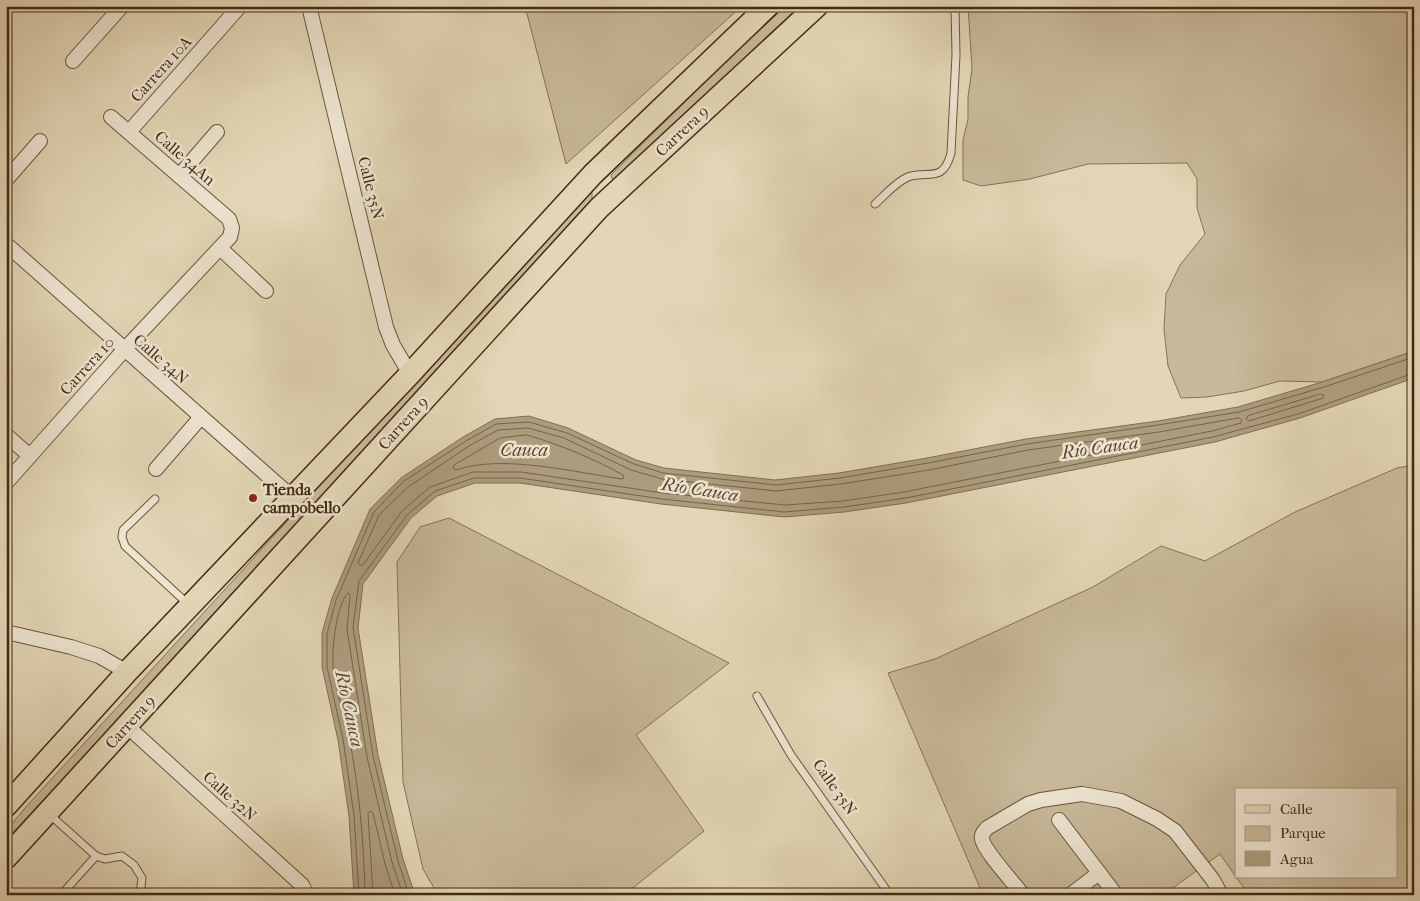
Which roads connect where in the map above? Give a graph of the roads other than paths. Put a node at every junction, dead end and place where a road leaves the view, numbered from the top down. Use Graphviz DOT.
graph roads {
  1 [pos="122,6"];
  2 [pos="240,6"];
  3 [pos="309,6"];
  4 [pos="768,6"];
  5 [pos="817,6"];
  6 [pos="955,6"];
  7 [pos="72,61"];
  8 [pos="111,117"];
  9 [pos="129,132"];
  10 [pos="216,132"];
  11 [pos="40,141"];
  12 [pos="593,174"];
  13 [pos="179,176"];
  14 [pos="6,180"];
  15 [pos="875,204"];
  16 [pos="599,208"];
  17 [pos="232,228"];
  18 [pos="6,244"];
  19 [pos="220,248"];
  20 [pos="266,291"];
  21 [pos="124,350"];
  22 [pos="410,374"];
  23 [pos="201,417"];
  24 [pos="6,435"];
  25 [pos="30,456"];
  26 [pos="156,469"];
  27 [pos="6,483"];
  28 [pos="293,498"];
  29 [pos="155,499"];
  30 [pos="190,606"];
  31 [pos="6,632"];
  32 [pos="127,672"];
  33 [pos="757,696"];
  34 [pos="127,726"];
  35 [pos="6,806"];
  36 [pos="47,813"];
  37 [pos="1059,820"];
  38 [pos="96,856"];
  39 [pos="6,858"];
  40 [pos="1099,874"];
  41 [pos="61,895"];
  42 [pos="140,895"];
  43 [pos="307,895"];
  44 [pos="890,895"];
  45 [pos="1023,895"];
  46 [pos="1070,895"];
  47 [pos="1116,895"];
  48 [pos="1221,895"];
  1 -- 7 [label="street"];
  2 -- 9 [label="street, Carrera 10A"];
  3 -- 22 [label="street, Calle 35N"];
  4 -- 12 [label="main road, Carrera 9"];
  5 -- 16 [label="main road, Carrera 9"];
  6 -- 15 [label="lane"];
  8 -- 9 [label="street, Calle 34An"];
  9 -- 13 [label="street, Calle 34An"];
  10 -- 13 [label="street"];
  11 -- 14 [label="street"];
  12 -- 16 [label="main road"];
  12 -- 22 [label="main road, Carrera 9"];
  13 -- 17 [label="street, Calle 34An"];
  16 -- 34 [label="main road, Carrera 9"];
  17 -- 19 [label="street, Carrera 10"];
  18 -- 21 [label="street, Calle 34N"];
  19 -- 20 [label="street"];
  19 -- 21 [label="street, Carrera 10"];
  21 -- 23 [label="street, Calle 34N"];
  21 -- 25 [label="street, Carrera 10"];
  22 -- 28 [label="main road, Carrera 9"];
  23 -- 26 [label="street"];
  23 -- 28 [label="street, Calle 34N"];
  24 -- 25 [label="street"];
  25 -- 27 [label="street, Carrera 10"];
  28 -- 30 [label="main road, Carrera 9"];
  29 -- 30 [label="lane"];
  30 -- 32 [label="main road, Carrera 9"];
  31 -- 32 [label="street"];
  32 -- 35 [label="main road, Carrera 9"];
  33 -- 44 [label="lane, Calle 35N"];
  34 -- 36 [label="main road, Carrera 9"];
  34 -- 43 [label="street, Calle 32N"];
  36 -- 38 [label="lane"];
  36 -- 39 [label="main road, Carrera 9"];
  37 -- 40 [label="street"];
  38 -- 41 [label="lane"];
  38 -- 42 [label="lane"];
  40 -- 46 [label="street"];
  40 -- 47 [label="street"];
  45 -- 48 [label="street"];
}
